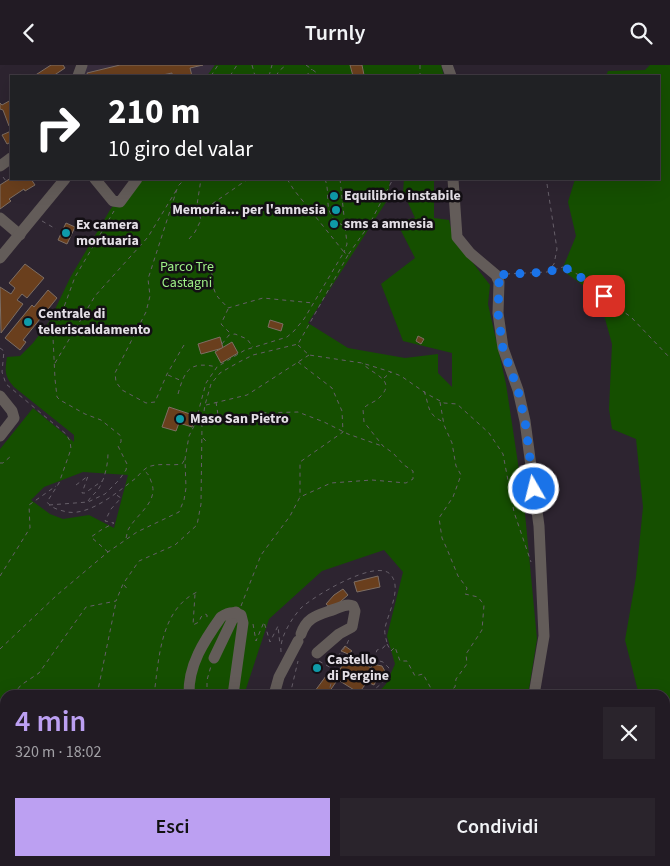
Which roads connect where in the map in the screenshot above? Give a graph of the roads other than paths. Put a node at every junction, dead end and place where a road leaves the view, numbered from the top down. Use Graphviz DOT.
graph roads {
  1 [pos="10,160"];
  2 [pos="2,172"];
  3 [pos="64,180"];
  4 [pos="96,180"];
  5 [pos="136,180"];
  6 [pos="453,180"];
  7 [pos="0,218"];
  8 [pos="20,235"];
  9 [pos="0,259"];
  10 [pos="0,396"];
  11 [pos="0,436"];
  12 [pos="239,614"];
  13 [pos="317,653"];
  14 [pos="214,658"];
  15 [pos="189,690"];
  16 [pos="234,690"];
  17 [pos="275,690"];
  18 [pos="535,690"];
  1 -- 2 [label="street"];
  3 -- 8 [label="street"];
  4 -- 5 [label="street"];
  6 -- 18 [label="street"];
  7 -- 8 [label="street"];
  8 -- 9 [label="street"];
  10 -- 11 [label="street"];
  12 -- 14 [label="street"];
  12 -- 15 [label="street"];
  12 -- 16 [label="street"];
  13 -- 17 [label="street"];
}
